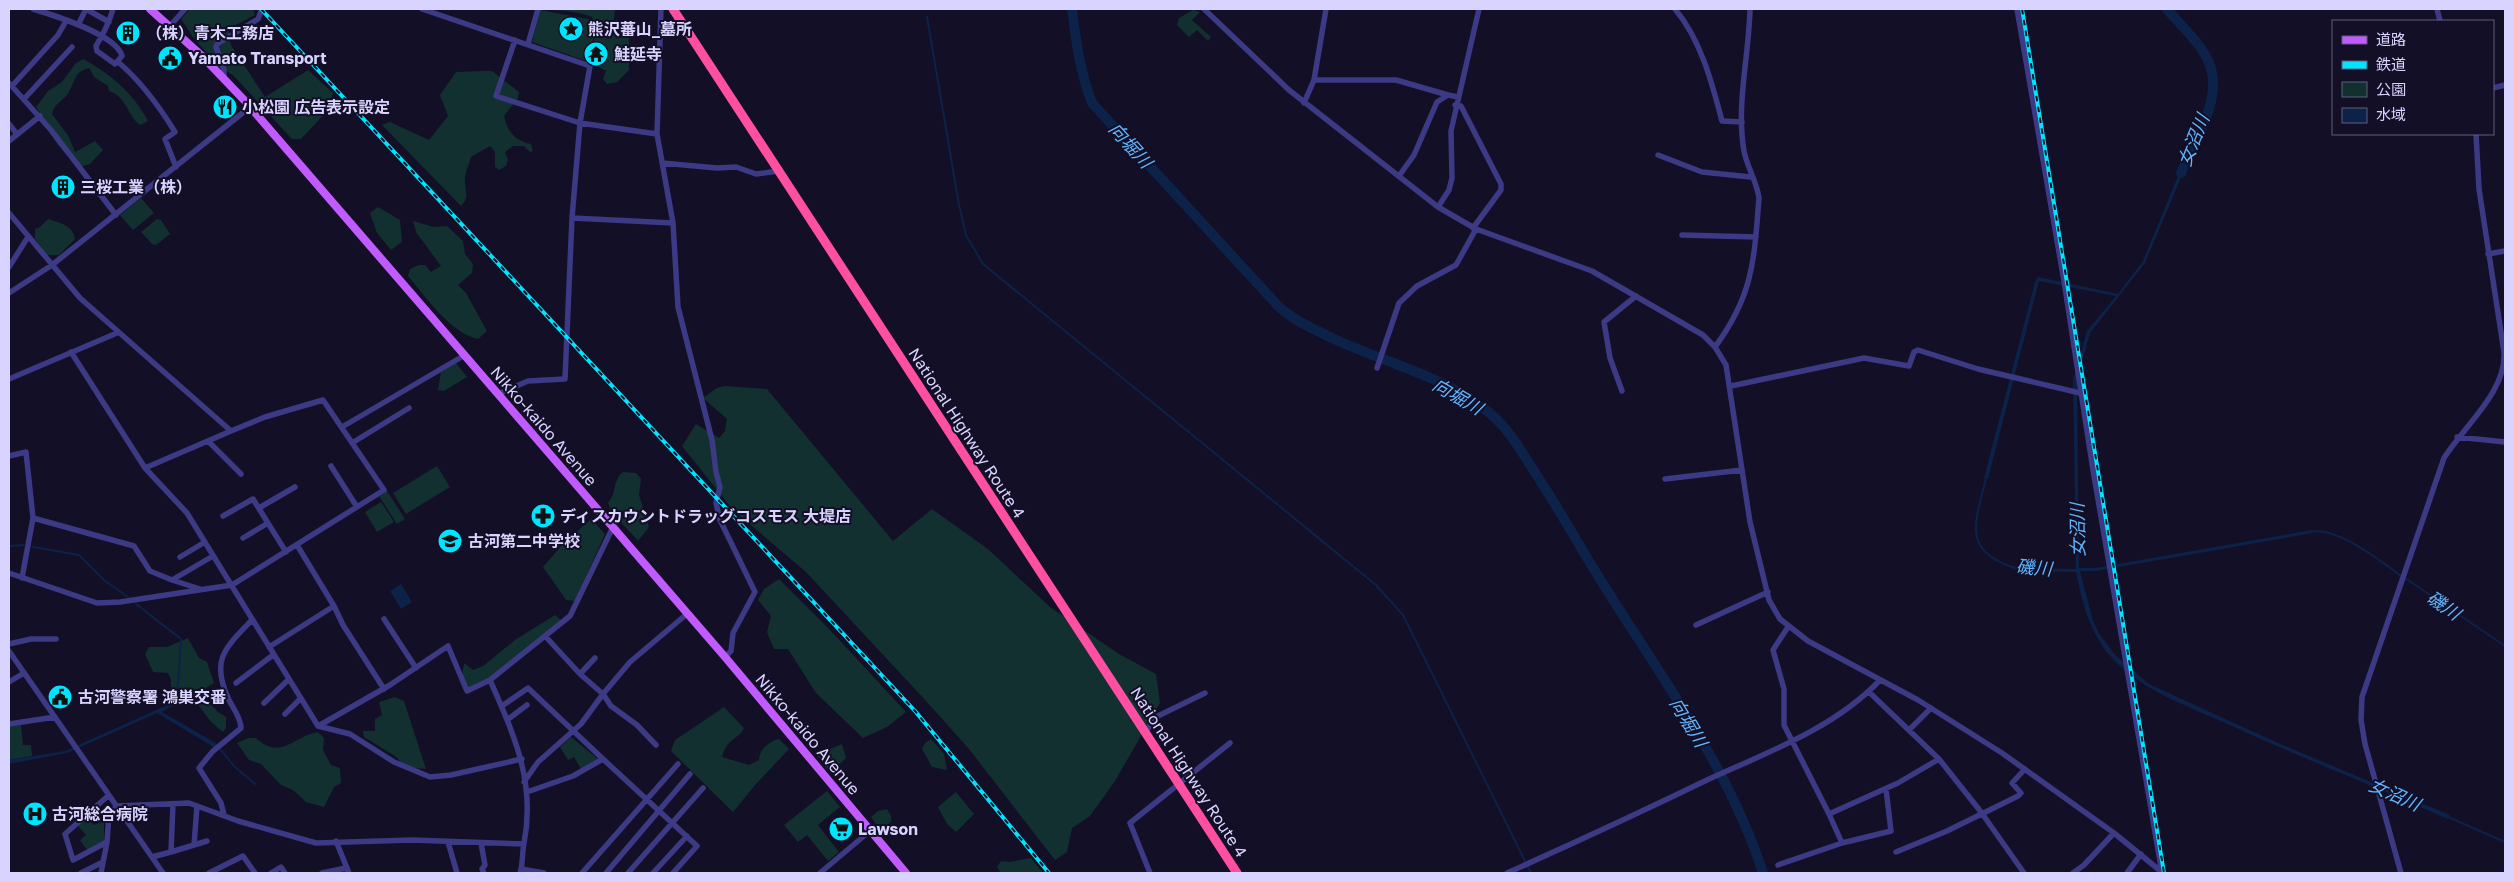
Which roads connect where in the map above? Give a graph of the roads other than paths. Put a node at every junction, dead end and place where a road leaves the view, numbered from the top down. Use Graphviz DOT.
graph roads {
  1 [pos="33,9"];
  2 [pos="86,9"];
  3 [pos="113,9"];
  4 [pos="150,9"];
  5 [pos="184,9"];
  6 [pos="262,9"];
  7 [pos="422,9"];
  8 [pos="538,9"];
  9 [pos="660,9"];
  10 [pos="673,9"];
  11 [pos="1204,9"];
  12 [pos="1326,9"];
  13 [pos="1479,9"];
  14 [pos="1675,9"];
  15 [pos="1750,9"];
  16 [pos="2017,9"];
  17 [pos="440,12"];
  18 [pos="66,21"];
  19 [pos="109,22"];
  20 [pos="78,25"];
  21 [pos="170,26"];
  22 [pos="102,37"];
  23 [pos="515,40"];
  24 [pos="528,44"];
  25 [pos="72,47"];
  26 [pos="118,62"];
  27 [pos="224,79"];
  28 [pos="1314,80"];
  29 [pos="10,85"];
  30 [pos="1448,95"];
  31 [pos="1458,97"];
  32 [pos="24,99"];
  33 [pos="1304,103"];
  34 [pos="1455,105"];
  35 [pos="250,107"];
  36 [pos="40,116"];
  37 [pos="1742,122"];
  38 [pos="580,123"];
  39 [pos="9,124"];
  40 [pos="17,134"];
  41 [pos="657,134"];
  42 [pos="2476,135"];
  43 [pos="9,141"];
  44 [pos="1658,155"];
  45 [pos="662,163"];
  46 [pos="176,167"];
  47 [pos="779,171"];
  48 [pos="1399,176"];
  49 [pos="1751,177"];
  50 [pos="1438,207"];
  51 [pos="9,213"];
  52 [pos="116,214"];
  53 [pos="572,218"];
  54 [pos="674,223"];
  55 [pos="1474,229"];
  56 [pos="1682,235"];
  57 [pos="28,237"];
  58 [pos="1756,237"];
  59 [pos="2505,251"];
  60 [pos="2488,256"];
  61 [pos="52,265"];
  62 [pos="9,267"];
  63 [pos="9,293"];
  64 [pos="1636,296"];
  65 [pos="117,333"];
  66 [pos="1716,347"];
  67 [pos="71,352"];
  68 [pos="465,355"];
  69 [pos="1378,366"];
  70 [pos="9,379"];
  71 [pos="1731,386"];
  72 [pos="1622,391"];
  73 [pos="2080,393"];
  74 [pos="498,394"];
  75 [pos="409,408"];
  76 [pos="342,428"];
  77 [pos="231,431"];
  78 [pos="2457,438"];
  79 [pos="208,441"];
  80 [pos="2505,442"];
  81 [pos="352,443"];
  82 [pos="9,455"];
  83 [pos="331,466"];
  84 [pos="145,468"];
  85 [pos="1742,470"];
  86 [pos="241,474"];
  87 [pos="1665,479"];
  88 [pos="295,487"];
  89 [pos="357,507"];
  90 [pos="259,508"];
  91 [pos="223,516"];
  92 [pos="33,518"];
  93 [pos="268,524"];
  94 [pos="613,527"];
  95 [pos="243,538"];
  96 [pos="205,542"];
  97 [pos="297,545"];
  98 [pos="286,552"];
  99 [pos="214,556"];
  100 [pos="180,557"];
  101 [pos="9,573"];
  102 [pos="22,578"];
  103 [pos="172,580"];
  104 [pos="232,585"];
  105 [pos="202,590"];
  106 [pos="1768,592"];
  107 [pos="334,606"];
  108 [pos="688,613"];
  109 [pos="384,619"];
  110 [pos="252,620"];
  111 [pos="1696,625"];
  112 [pos="1788,627"];
  113 [pos="546,637"];
  114 [pos="56,639"];
  115 [pos="9,644"];
  116 [pos="269,648"];
  117 [pos="9,651"];
  118 [pos="273,655"];
  119 [pos="725,657"];
  120 [pos="595,658"];
  121 [pos="416,668"];
  122 [pos="24,673"];
  123 [pos="580,674"];
  124 [pos="288,680"];
  125 [pos="490,680"];
  126 [pos="1880,680"];
  127 [pos="9,682"];
  128 [pos="236,684"];
  129 [pos="384,689"];
  130 [pos="1869,692"];
  131 [pos="1206,693"];
  132 [pos="604,694"];
  133 [pos="300,699"];
  134 [pos="264,703"];
  135 [pos="527,705"];
  136 [pos="502,706"];
  137 [pos="1931,708"];
  138 [pos="285,714"];
  139 [pos="55,717"];
  140 [pos="508,720"];
  141 [pos="9,724"];
  142 [pos="318,726"];
  143 [pos="1910,730"];
  144 [pos="573,731"];
  145 [pos="1145,732"];
  146 [pos="1791,740"];
  147 [pos="1230,743"];
  148 [pos="656,745"];
  149 [pos="522,759"];
  150 [pos="603,759"];
  151 [pos="1939,759"];
  152 [pos="678,764"];
  153 [pos="2026,769"];
  154 [pos="690,774"];
  155 [pos="524,782"];
  156 [pos="1179,784"];
  157 [pos="704,788"];
  158 [pos="1886,789"];
  159 [pos="527,792"];
  160 [pos="109,795"];
  161 [pos="647,799"];
  162 [pos="173,804"];
  163 [pos="117,806"];
  164 [pos="196,806"];
  165 [pos="659,811"];
  166 [pos="1829,814"];
  167 [pos="1983,814"];
  168 [pos="224,815"];
  169 [pos="673,823"];
  170 [pos="871,830"];
  171 [pos="2114,833"];
  172 [pos="686,836"];
  173 [pos="336,841"];
  174 [pos="107,842"];
  175 [pos="207,842"];
  176 [pos="448,842"];
  177 [pos="1842,842"];
  178 [pos="481,843"];
  179 [pos="524,844"];
  180 [pos="194,845"];
  181 [pos="171,852"];
  182 [pos="1896,852"];
  183 [pos="2142,854"];
  184 [pos="152,857"];
  185 [pos="103,862"];
  186 [pos="1778,865"];
  187 [pos="347,871"];
  188 [pos="520,871"];
  189 [pos="81,873"];
  190 [pos="101,873"];
  191 [pos="163,873"];
  192 [pos="209,873"];
  193 [pos="255,873"];
  194 [pos="271,873"];
  195 [pos="285,873"];
  196 [pos="322,873"];
  197 [pos="457,873"];
  198 [pos="484,873"];
  199 [pos="544,873"];
  200 [pos="582,873"];
  201 [pos="606,873"];
  202 [pos="628,873"];
  203 [pos="654,873"];
  204 [pos="673,873"];
  205 [pos="820,873"];
  206 [pos="906,873"];
  207 [pos="1150,873"];
  208 [pos="1237,873"];
  209 [pos="1507,873"];
  210 [pos="2024,873"];
  211 [pos="2073,873"];
  212 [pos="2127,873"];
  213 [pos="2162,873"];
  214 [pos="2401,873"];
  1 -- 18 [label="street"];
  2 -- 19 [label="street"];
  2 -- 20 [label="street"];
  3 -- 19 [label="street"];
  4 -- 21 [label="main road, Nikko-kaido Avenue"];
  5 -- 21 [label="street"];
  6 -- 27 [label="street"];
  7 -- 17 [label="street"];
  8 -- 24 [label="street"];
  9 -- 41 [label="street"];
  10 -- 47 [label="highway, National Highway Route 4"];
  11 -- 33 [label="street"];
  12 -- 28 [label="street"];
  13 -- 31 [label="street"];
  14 -- 37 [label="street"];
  15 -- 37 [label="street"];
  16 -- 213 [label="street"];
  17 -- 23 [label="street"];
  18 -- 20 [label="street"];
  18 -- 29 [label="street"];
  19 -- 22 [label="street"];
  20 -- 22 [label="street"];
  21 -- 27 [label="main road, Nikko-kaido Avenue"];
  22 -- 26 [label="street"];
  22 -- 26 [label="street"];
  23 -- 24 [label="street"];
  23 -- 38 [label="street"];
  24 -- 38 [label="street"];
  25 -- 32 [label="street"];
  26 -- 46 [label="street"];
  27 -- 35 [label="main road, Nikko-kaido Avenue"];
  28 -- 30 [label="street"];
  28 -- 33 [label="street"];
  29 -- 32 [label="street"];
  30 -- 31 [label="street"];
  30 -- 48 [label="street"];
  31 -- 34 [label="street"];
  32 -- 36 [label="street"];
  33 -- 48 [label="street"];
  34 -- 50 [label="street"];
  34 -- 55 [label="street"];
  35 -- 46 [label="street"];
  35 -- 68 [label="main road, Nikko-kaido Avenue"];
  36 -- 40 [label="street"];
  36 -- 52 [label="street"];
  37 -- 49 [label="street"];
  38 -- 41 [label="street"];
  38 -- 53 [label="street"];
  39 -- 40 [label="street"];
  40 -- 43 [label="street"];
  41 -- 45 [label="street"];
  42 -- 60 [label="street"];
  44 -- 49 [label="street"];
  45 -- 47 [label="street"];
  45 -- 54 [label="street"];
  46 -- 52 [label="street"];
  47 -- 145 [label="highway, National Highway Route 4"];
  48 -- 50 [label="street"];
  49 -- 58 [label="street"];
  50 -- 55 [label="street"];
  51 -- 57 [label="street"];
  52 -- 61 [label="street"];
  53 -- 54 [label="street"];
  53 -- 74 [label="street"];
  54 -- 119 [label="street"];
  55 -- 64 [label="street"];
  55 -- 69 [label="street"];
  56 -- 58 [label="street"];
  57 -- 61 [label="street"];
  57 -- 62 [label="street"];
  58 -- 66 [label="street"];
  59 -- 60 [label="street"];
  60 -- 78 [label="street"];
  61 -- 63 [label="street"];
  61 -- 65 [label="street"];
  64 -- 66 [label="street"];
  64 -- 72 [label="street"];
  65 -- 67 [label="street"];
  65 -- 77 [label="street"];
  66 -- 71 [label="street"];
  67 -- 70 [label="street"];
  67 -- 84 [label="street"];
  68 -- 74 [label="main road, Nikko-kaido Avenue"];
  68 -- 76 [label="street"];
  71 -- 73 [label="street"];
  71 -- 85 [label="street"];
  74 -- 94 [label="main road, Nikko-kaido Avenue"];
  75 -- 81 [label="street"];
  76 -- 77 [label="street"];
  76 -- 81 [label="street"];
  77 -- 79 [label="street"];
  78 -- 80 [label="street"];
  78 -- 214 [label="street"];
  79 -- 84 [label="street"];
  79 -- 86 [label="street"];
  81 -- 89 [label="street"];
  82 -- 92 [label="street"];
  83 -- 89 [label="street"];
  84 -- 96 [label="street"];
  85 -- 87 [label="street"];
  85 -- 106 [label="street"];
  88 -- 90 [label="street"];
  89 -- 97 [label="street"];
  90 -- 91 [label="street"];
  90 -- 93 [label="street"];
  92 -- 102 [label="street"];
  92 -- 103 [label="street"];
  93 -- 95 [label="street"];
  93 -- 98 [label="street"];
  94 -- 108 [label="main road, Nikko-kaido Avenue"];
  94 -- 113 [label="street"];
  96 -- 99 [label="street"];
  96 -- 100 [label="street"];
  97 -- 98 [label="street"];
  97 -- 107 [label="street"];
  98 -- 104 [label="street"];
  99 -- 103 [label="street"];
  99 -- 104 [label="street"];
  101 -- 102 [label="street"];
  102 -- 105 [label="street"];
  103 -- 105 [label="street"];
  104 -- 105 [label="street"];
  104 -- 110 [label="street"];
  106 -- 111 [label="street"];
  106 -- 112 [label="street"];
  107 -- 116 [label="street"];
  107 -- 129 [label="street"];
  108 -- 119 [label="main road, Nikko-kaido Avenue"];
  108 -- 132 [label="street"];
  109 -- 121 [label="street"];
  110 -- 116 [label="street"];
  110 -- 168 [label="street"];
  112 -- 126 [label="street"];
  112 -- 146 [label="street"];
  113 -- 123 [label="street"];
  113 -- 125 [label="street"];
  114 -- 115 [label="street"];
  116 -- 118 [label="street"];
  117 -- 122 [label="street"];
  118 -- 124 [label="street"];
  118 -- 128 [label="street"];
  119 -- 170 [label="main road, Nikko-kaido Avenue"];
  120 -- 123 [label="street"];
  121 -- 125 [label="street"];
  121 -- 129 [label="street"];
  122 -- 127 [label="street"];
  122 -- 139 [label="street"];
  123 -- 132 [label="street"];
  124 -- 133 [label="street"];
  124 -- 134 [label="street"];
  125 -- 136 [label="street"];
  126 -- 130 [label="street"];
  126 -- 137 [label="street"];
  129 -- 142 [label="street"];
  130 -- 143 [label="street"];
  130 -- 146 [label="street"];
  131 -- 145 [label="street"];
  132 -- 144 [label="street"];
  132 -- 148 [label="street"];
  133 -- 138 [label="street"];
  133 -- 142 [label="street"];
  135 -- 140 [label="street"];
  136 -- 140 [label="street"];
  136 -- 144 [label="street"];
  137 -- 143 [label="street"];
  137 -- 153 [label="street"];
  139 -- 141 [label="street"];
  139 -- 160 [label="street"];
  140 -- 149 [label="street"];
  142 -- 149 [label="street"];
  143 -- 151 [label="street"];
  144 -- 150 [label="street"];
  144 -- 155 [label="street"];
  145 -- 156 [label="highway, National Highway Route 4"];
  146 -- 166 [label="street"];
  146 -- 209 [label="street"];
  147 -- 156 [label="street"];
  149 -- 155 [label="street"];
  150 -- 159 [label="street"];
  150 -- 161 [label="street"];
  151 -- 158 [label="street"];
  151 -- 167 [label="street"];
  152 -- 161 [label="street"];
  153 -- 167 [label="street"];
  153 -- 171 [label="street"];
  154 -- 165 [label="street"];
  155 -- 159 [label="street"];
  156 -- 207 [label="street"];
  156 -- 208 [label="highway, National Highway Route 4"];
  157 -- 169 [label="street"];
  158 -- 166 [label="street"];
  158 -- 177 [label="street"];
  159 -- 179 [label="street"];
  160 -- 163 [label="street"];
  160 -- 174 [label="street"];
  161 -- 165 [label="street"];
  161 -- 200 [label="street"];
  162 -- 163 [label="street"];
  162 -- 164 [label="street"];
  162 -- 181 [label="street"];
  163 -- 174 [label="street"];
  163 -- 184 [label="street"];
  164 -- 168 [label="street"];
  164 -- 180 [label="street"];
  165 -- 169 [label="street"];
  165 -- 201 [label="street"];
  166 -- 177 [label="street"];
  167 -- 182 [label="street"];
  167 -- 210 [label="street"];
  168 -- 173 [label="street"];
  169 -- 172 [label="street"];
  169 -- 202 [label="street"];
  170 -- 205 [label="street"];
  170 -- 206 [label="main road, Nikko-kaido Avenue"];
  171 -- 183 [label="street"];
  171 -- 211 [label="street"];
  172 -- 203 [label="street"];
  172 -- 204 [label="street"];
  173 -- 176 [label="street"];
  173 -- 187 [label="street"];
  174 -- 185 [label="street"];
  175 -- 180 [label="street"];
  176 -- 178 [label="street"];
  176 -- 197 [label="street"];
  177 -- 186 [label="street"];
  178 -- 179 [label="street"];
  178 -- 198 [label="street"];
  179 -- 188 [label="street"];
  180 -- 181 [label="street"];
  181 -- 184 [label="street"];
  183 -- 212 [label="street"];
  183 -- 213 [label="street"];
  184 -- 191 [label="street"];
  185 -- 189 [label="street"];
  185 -- 190 [label="street"];
  187 -- 196 [label="street"];
  188 -- 199 [label="street"];
  192 -- 193 [label="street"];
  194 -- 195 [label="street"];
}
